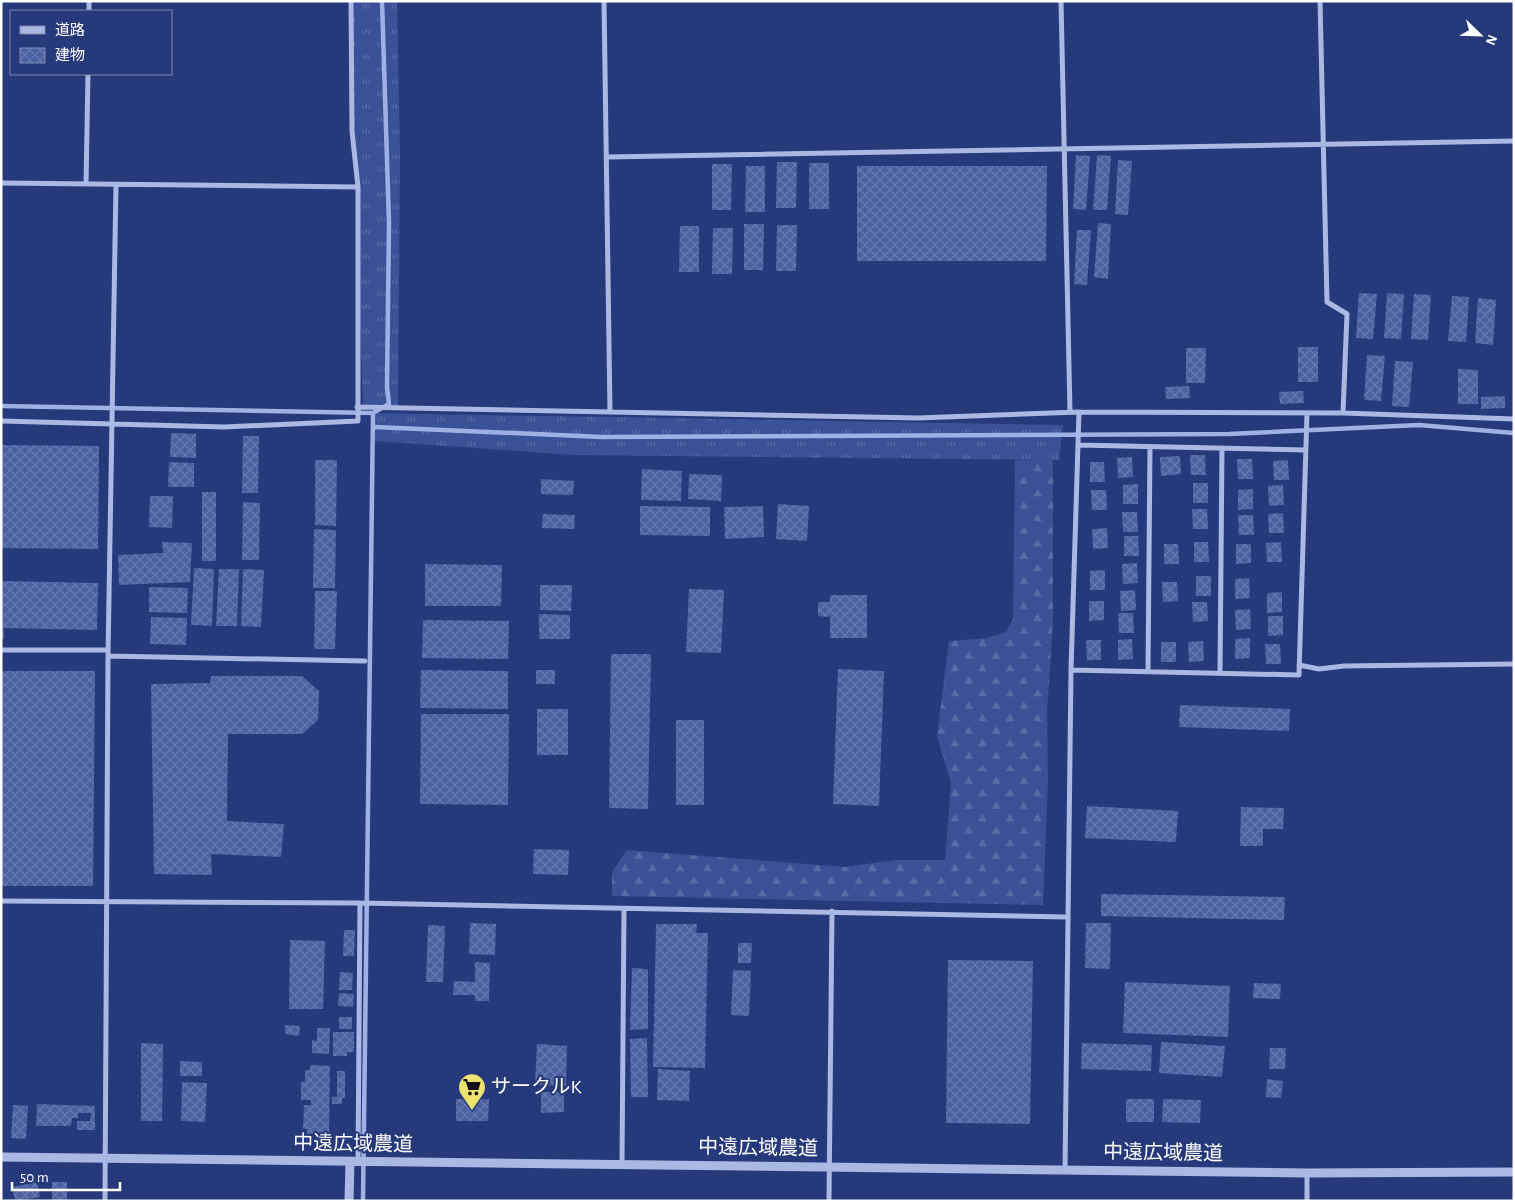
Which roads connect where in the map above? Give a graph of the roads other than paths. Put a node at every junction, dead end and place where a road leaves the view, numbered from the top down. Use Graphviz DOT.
graph roads {
  1 [pos="351,1"];
  2 [pos="604,1"];
  3 [pos="1061,1"];
  4 [pos="1320,1"];
  5 [pos="88,75"];
  6 [pos="1514,141"];
  7 [pos="1324,145"];
  8 [pos="1063,149"];
  9 [pos="607,157"];
  10 [pos="1,183"];
  11 [pos="86,184"];
  12 [pos="116,184"];
  13 [pos="358,186"];
  14 [pos="357,407"];
  15 [pos="610,412"];
  16 [pos="1070,412"];
  17 [pos="1079,412"];
  18 [pos="1307,413"];
  19 [pos="1342,413"];
  20 [pos="1514,419"];
  21 [pos="1,421"];
  22 [pos="114,424"];
  23 [pos="1078,445"];
  24 [pos="1150,447"];
  25 [pos="1222,448"];
  26 [pos="1306,450"];
  27 [pos="1,650"];
  28 [pos="107,650"];
  29 [pos="108,656"];
  30 [pos="365,661"];
  31 [pos="1514,664"];
  32 [pos="1299,665"];
  33 [pos="1071,670"];
  34 [pos="1148,671"];
  35 [pos="1220,673"];
  36 [pos="1,901"];
  37 [pos="108,901"];
  38 [pos="360,903"];
  39 [pos="624,909"];
  40 [pos="832,911"];
  41 [pos="1066,917"];
  42 [pos="1,1157"];
  43 [pos="106,1158"];
  44 [pos="354,1162"];
  45 [pos="622,1163"];
  46 [pos="829,1166"];
  47 [pos="1065,1170"];
  48 [pos="1514,1172"];
  49 [pos="1307,1173"];
  50 [pos="106,1201"];
  51 [pos="349,1201"];
  52 [pos="829,1201"];
  53 [pos="1306,1201"];
  1 -- 13 [label="street"];
  2 -- 9 [label="street"];
  3 -- 8 [label="street"];
  4 -- 7 [label="street"];
  5 -- 11 [label="street"];
  6 -- 7 [label="street"];
  7 -- 8 [label="street"];
  7 -- 19 [label="street"];
  8 -- 9 [label="street"];
  8 -- 16 [label="street"];
  9 -- 15 [label="street"];
  10 -- 11 [label="street"];
  11 -- 12 [label="street"];
  12 -- 13 [label="street"];
  12 -- 22 [label="street"];
  13 -- 14 [label="street"];
  14 -- 15 [label="street"];
  14 -- 22 [label="street"];
  15 -- 16 [label="street"];
  16 -- 17 [label="street"];
  17 -- 18 [label="street"];
  17 -- 23 [label="street"];
  18 -- 19 [label="street"];
  18 -- 26 [label="street"];
  19 -- 20 [label="street"];
  21 -- 22 [label="street"];
  22 -- 28 [label="street"];
  23 -- 24 [label="street"];
  23 -- 33 [label="street"];
  24 -- 25 [label="street"];
  24 -- 34 [label="street"];
  25 -- 26 [label="street"];
  25 -- 35 [label="street"];
  26 -- 32 [label="street"];
  27 -- 28 [label="street"];
  28 -- 29 [label="street"];
  29 -- 30 [label="street"];
  29 -- 37 [label="street"];
  31 -- 32 [label="street"];
  32 -- 35 [label="street"];
  33 -- 34 [label="street"];
  33 -- 41 [label="street"];
  34 -- 35 [label="street"];
  36 -- 37 [label="street"];
  37 -- 38 [label="street"];
  37 -- 43 [label="street"];
  38 -- 39 [label="street"];
  38 -- 44 [label="street"];
  39 -- 40 [label="street"];
  39 -- 45 [label="street"];
  40 -- 41 [label="street"];
  40 -- 46 [label="street"];
  41 -- 47 [label="street"];
  42 -- 43 [label="street, 中遠広域農道"];
  43 -- 44 [label="street, 中遠広域農道"];
  43 -- 50 [label="street"];
  44 -- 45 [label="street, 中遠広域農道"];
  44 -- 51 [label="street"];
  45 -- 46 [label="street, 中遠広域農道"];
  46 -- 47 [label="street, 中遠広域農道"];
  46 -- 52 [label="street"];
  47 -- 49 [label="street, 中遠広域農道"];
  48 -- 49 [label="street, 中遠広域農道"];
  49 -- 53 [label="street"];
}
